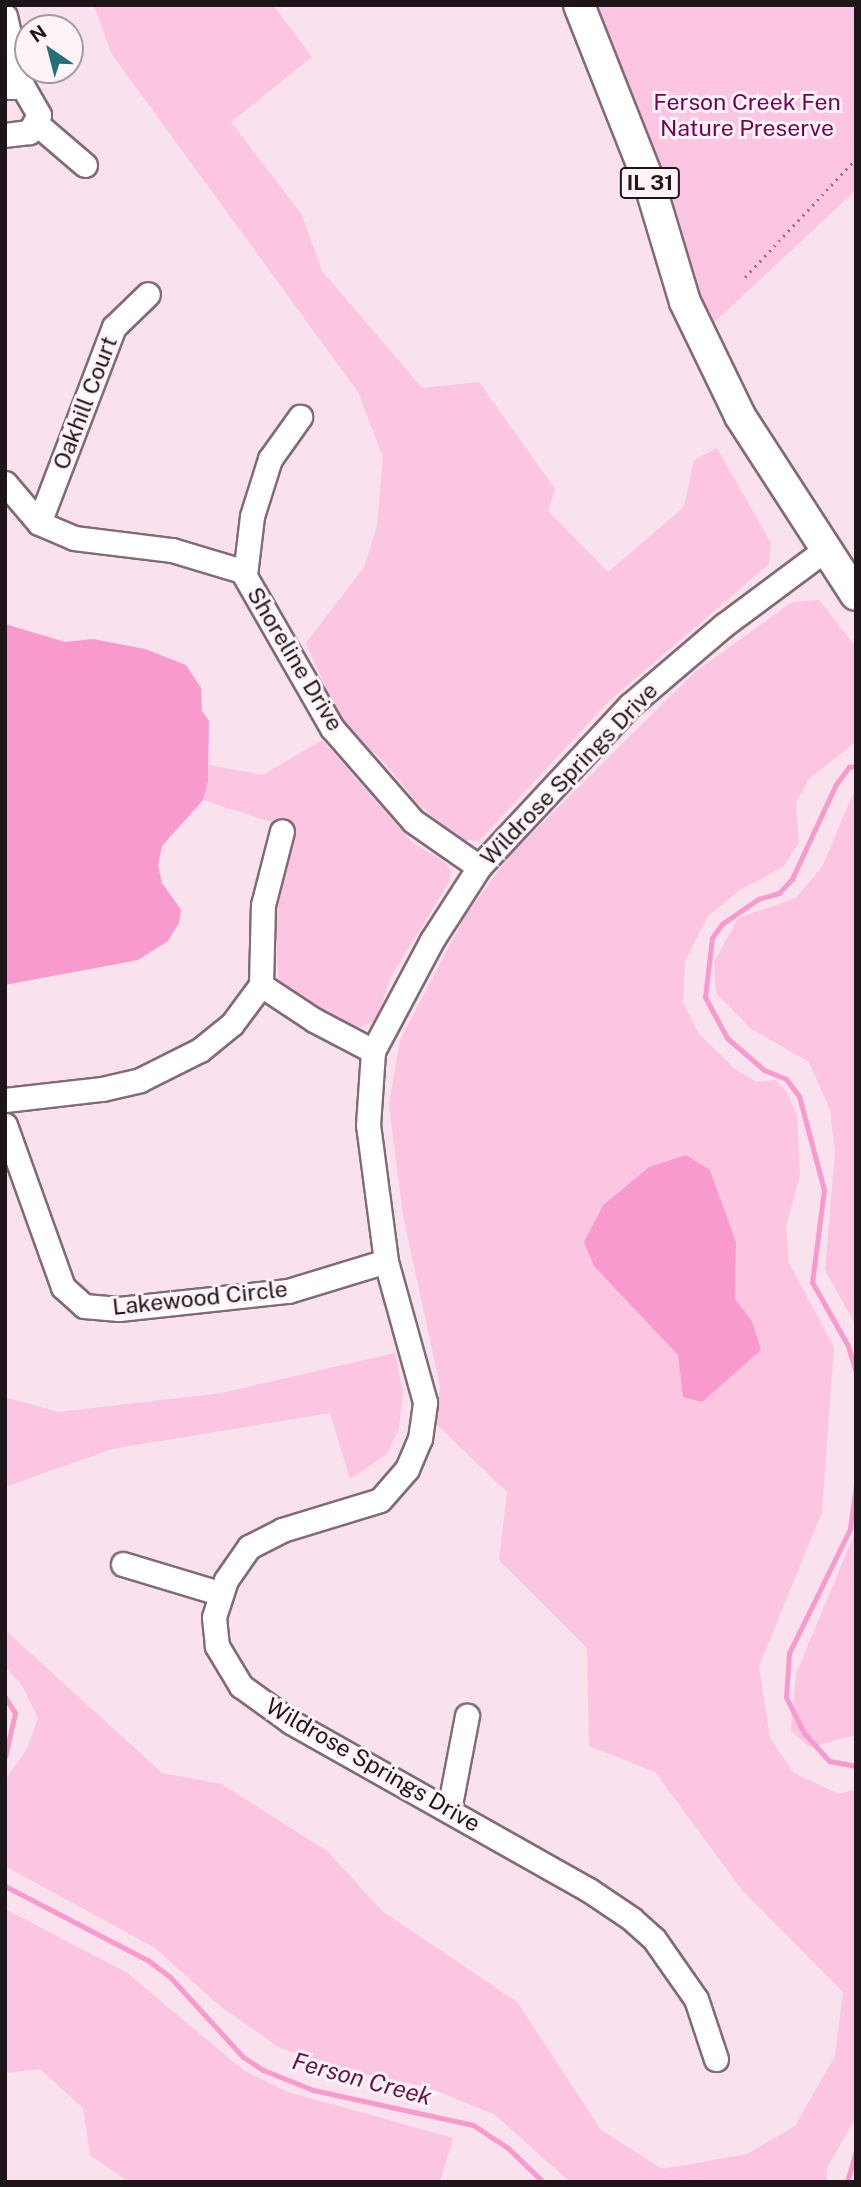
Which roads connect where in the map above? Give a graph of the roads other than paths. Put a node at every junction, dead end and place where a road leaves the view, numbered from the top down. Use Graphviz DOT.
graph roads {
  1 [pos="579,5"];
  2 [pos="5,16"];
  3 [pos="10,86"];
  4 [pos="37,124"];
  5 [pos="5,135"];
  6 [pos="85,165"];
  7 [pos="148,294"];
  8 [pos="300,417"];
  9 [pos="5,483"];
  10 [pos="39,523"];
  11 [pos="826,550"];
  12 [pos="245,575"];
  13 [pos="856,595"];
  14 [pos="282,831"];
  15 [pos="479,867"];
  16 [pos="261,985"];
  17 [pos="373,1051"];
  18 [pos="5,1100"];
  19 [pos="5,1125"];
  20 [pos="386,1261"];
  21 [pos="123,1564"];
  22 [pos="219,1593"];
  23 [pos="467,1716"];
  24 [pos="449,1810"];
  25 [pos="716,2059"];
  1 -- 11 [label="main road, IL 31"];
  2 -- 3 [label="street"];
  3 -- 4 [label="street"];
  4 -- 5 [label="street"];
  4 -- 6 [label="street"];
  7 -- 10 [label="street, Oakhill Court"];
  8 -- 12 [label="street"];
  9 -- 10 [label="street, Shoreline Drive"];
  10 -- 12 [label="street, Shoreline Drive"];
  11 -- 13 [label="main road, IL 31"];
  11 -- 15 [label="street, Wildrose Springs Drive"];
  12 -- 15 [label="street, Shoreline Drive"];
  14 -- 16 [label="street"];
  15 -- 17 [label="street, Wildrose Springs Drive"];
  16 -- 17 [label="street"];
  16 -- 18 [label="street"];
  17 -- 20 [label="street, Wildrose Springs Drive"];
  19 -- 20 [label="street, Lakewood Circle"];
  20 -- 22 [label="street, Wildrose Springs Drive"];
  21 -- 22 [label="street"];
  22 -- 24 [label="street, Wildrose Springs Drive"];
  23 -- 24 [label="street"];
  24 -- 25 [label="street, Wildrose Springs Drive"];
}
